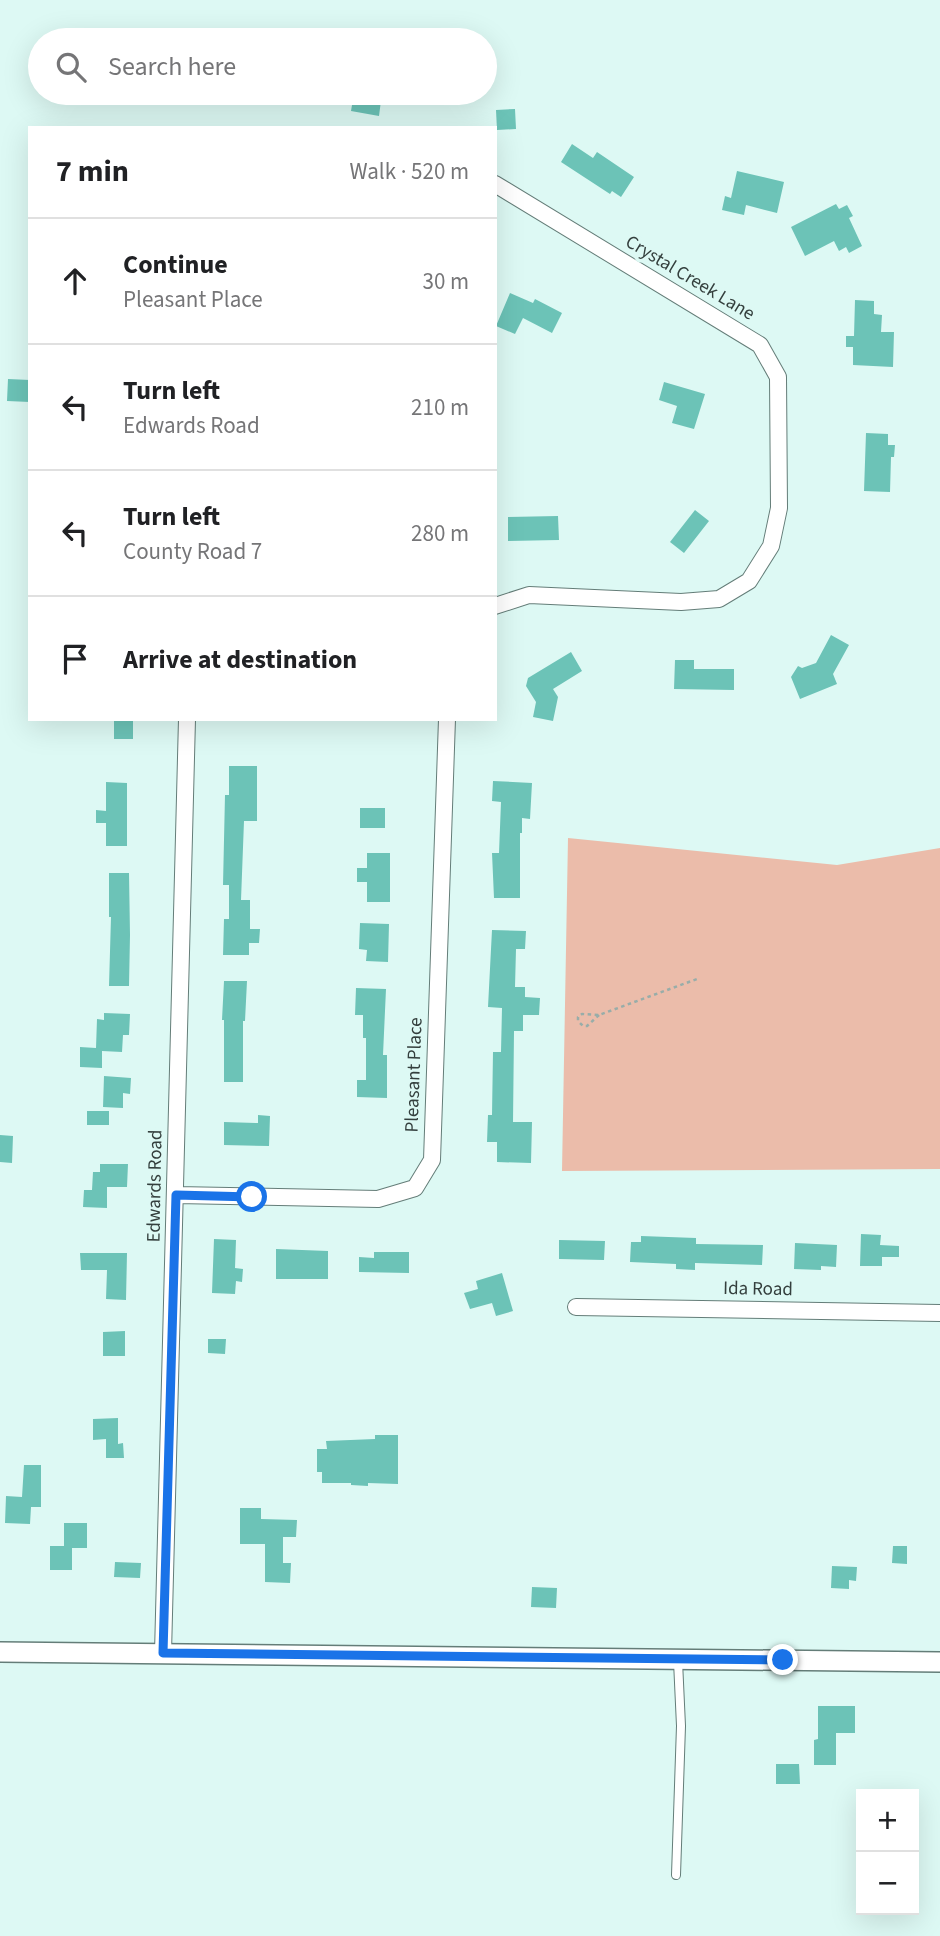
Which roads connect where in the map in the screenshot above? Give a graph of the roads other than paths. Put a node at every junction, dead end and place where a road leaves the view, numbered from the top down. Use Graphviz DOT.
graph roads {
  1 [pos="497,185"];
  2 [pos="497,605"];
  3 [pos="187,721"];
  4 [pos="447,721"];
  5 [pos="176,1195"];
  6 [pos="576,1307"];
  7 [pos="940,1312"];
  8 [pos="0,1652"];
  9 [pos="163,1653"];
  10 [pos="678,1659"];
  11 [pos="940,1662"];
  12 [pos="676,1875"];
  1 -- 2 [label="street, Crystal Creek Lane"];
  3 -- 5 [label="street, Edwards Road"];
  4 -- 5 [label="street, Pleasant Place"];
  5 -- 9 [label="street, Edwards Road"];
  6 -- 7 [label="street, Ida Road"];
  8 -- 9 [label="street"];
  9 -- 10 [label="street"];
  10 -- 11 [label="street"];
  10 -- 12 [label="lane"];
}
